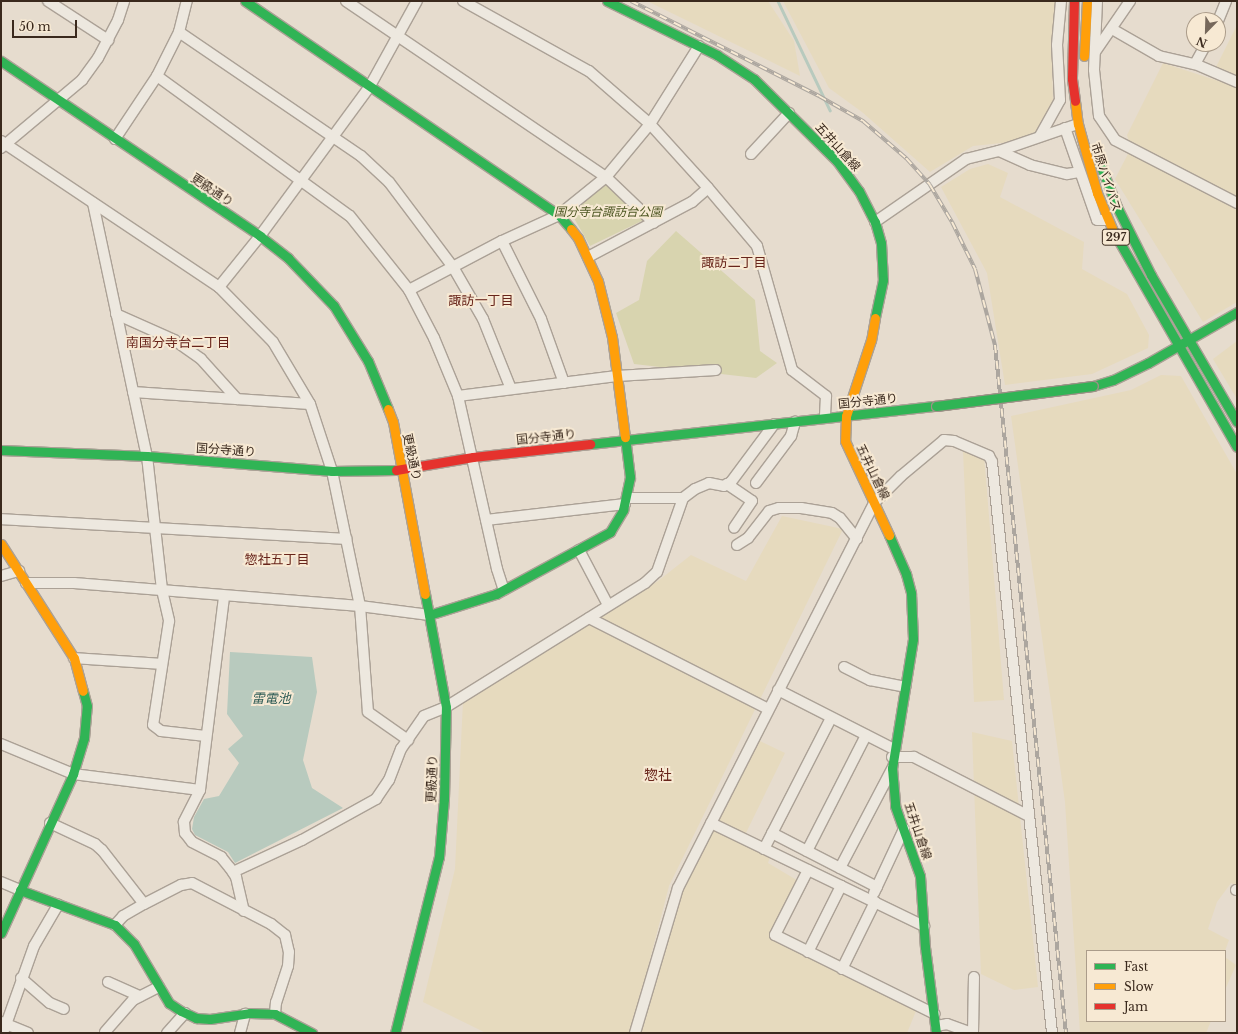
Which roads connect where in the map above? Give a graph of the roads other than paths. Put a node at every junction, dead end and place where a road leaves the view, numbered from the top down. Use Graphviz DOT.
graph roads {
  1 [pos="48,1"];
  2 [pos="124,1"];
  3 [pos="186,1"];
  4 [pos="245,1"];
  5 [pos="346,1"];
  6 [pos="417,1"];
  7 [pos="463,1"];
  8 [pos="607,1"];
  9 [pos="1061,1"];
  10 [pos="1074,1"];
  11 [pos="1087,1"];
  12 [pos="1097,1"];
  13 [pos="1130,1"];
  14 [pos="1226,1"];
  15 [pos="1222,12"];
  16 [pos="1112,29"];
  17 [pos="179,32"];
  18 [pos="399,37"];
  19 [pos="108,40"];
  20 [pos="699,46"];
  21 [pos="1095,52"];
  22 [pos="1202,52"];
  23 [pos="1,61"];
  24 [pos="1195,64"];
  25 [pos="1084,67"];
  26 [pos="157,76"];
  27 [pos="1237,82"];
  28 [pos="370,86"];
  29 [pos="56,100"];
  30 [pos="789,113"];
  31 [pos="650,124"];
  32 [pos="1078,124"];
  33 [pos="1065,128"];
  34 [pos="1040,136"];
  35 [pos="333,137"];
  36 [pos="115,139"];
  37 [pos="3,144"];
  38 [pos="999,151"];
  39 [pos="751,154"];
  40 [pos="1098,156"];
  41 [pos="1079,172"];
  42 [pos="606,177"];
  43 [pos="301,180"];
  44 [pos="708,188"];
  45 [pos="93,203"];
  46 [pos="1237,203"];
  47 [pos="559,216"];
  48 [pos="1107,220"];
  49 [pos="875,222"];
  50 [pos="654,223"];
  51 [pos="260,236"];
  52 [pos="502,241"];
  53 [pos="588,257"];
  54 [pos="453,267"];
  55 [pos="219,287"];
  56 [pos="409,290"];
  57 [pos="1237,312"];
  58 [pos="116,314"];
  59 [pos="1190,340"];
  60 [pos="1178,347"];
  61 [pos="716,370"];
  62 [pos="617,376"];
  63 [pos="564,383"];
  64 [pos="510,389"];
  65 [pos="133,392"];
  66 [pos="458,396"];
  67 [pos="237,399"];
  68 [pos="310,404"];
  69 [pos="846,416"];
  70 [pos="825,418"];
  71 [pos="795,422"];
  72 [pos="1237,422"];
  73 [pos="774,424"];
  74 [pos="626,440"];
  75 [pos="1237,447"];
  76 [pos="1,450"];
  77 [pos="147,456"];
  78 [pos="473,457"];
  79 [pos="403,470"];
  80 [pos="332,471"];
  81 [pos="756,483"];
  82 [pos="728,484"];
  83 [pos="683,498"];
  84 [pos="626,501"];
  85 [pos="874,503"];
  86 [pos="1,519"];
  87 [pos="486,520"];
  88 [pos="155,528"];
  89 [pos="734,528"];
  90 [pos="346,539"];
  91 [pos="857,539"];
  92 [pos="1,544"];
  93 [pos="737,545"];
  94 [pos="580,550"];
  95 [pos="19,571"];
  96 [pos="1,576"];
  97 [pos="26,583"];
  98 [pos="162,590"];
  99 [pos="504,590"];
  100 [pos="224,597"];
  101 [pos="608,605"];
  102 [pos="360,606"];
  103 [pos="429,615"];
  104 [pos="589,618"];
  105 [pos="74,658"];
  106 [pos="162,664"];
  107 [pos="844,667"];
  108 [pos="905,686"];
  109 [pos="778,690"];
  110 [pos="446,707"];
  111 [pos="768,709"];
  112 [pos="831,718"];
  113 [pos="866,735"];
  114 [pos="206,736"];
  115 [pos="408,740"];
  116 [pos="2,741"];
  117 [pos="893,753"];
  118 [pos="892,768"];
  119 [pos="72,774"];
  120 [pos="200,790"];
  121 [pos="1029,816"];
  122 [pos="50,823"];
  123 [pos="711,823"];
  124 [pos="904,829"];
  125 [pos="772,833"];
  126 [pos="764,849"];
  127 [pos="807,851"];
  128 [pos="840,868"];
  129 [pos="808,870"];
  130 [pos="233,872"];
  131 [pos="1,882"];
  132 [pos="841,886"];
  133 [pos="877,887"];
  134 [pos="20,890"];
  135 [pos="873,901"];
  136 [pos="144,904"];
  137 [pos="58,905"];
  138 [pos="244,910"];
  139 [pos="115,925"];
  140 [pos="924,926"];
  141 [pos="1,933"];
  142 [pos="808,952"];
  143 [pos="842,969"];
  144 [pos="974,976"];
  145 [pos="21,978"];
  146 [pos="108,982"];
  147 [pos="159,987"];
  148 [pos="140,996"];
  149 [pos="64,1009"];
  150 [pos="185,1013"];
  151 [pos="245,1014"];
  152 [pos="275,1014"];
  153 [pos="935,1014"];
  154 [pos="4,1026"];
  155 [pos="936,1029"];
  156 [pos="105,1032"];
  157 [pos="28,1033"];
  158 [pos="167,1033"];
  159 [pos="240,1033"];
  160 [pos="312,1033"];
  161 [pos="395,1033"];
  162 [pos="634,1033"];
  163 [pos="972,1033"];
  164 [pos="1052,1033"];
  1 -- 19 [label="street"];
  2 -- 19 [label="street"];
  3 -- 17 [label="street"];
  4 -- 28 [label="main road"];
  5 -- 18 [label="street"];
  6 -- 18 [label="street"];
  7 -- 31 [label="street"];
  8 -- 20 [label="main road, 五井山倉線"];
  9 -- 34 [label="street"];
  10 -- 32 [label="main road, 市原バイパス / 297"];
  11 -- 25 [label="main road"];
  12 -- 21 [label="street"];
  13 -- 16 [label="street"];
  14 -- 15 [label="street"];
  16 -- 21 [label="street"];
  16 -- 24 [label="street"];
  17 -- 26 [label="street"];
  17 -- 35 [label="street"];
  18 -- 28 [label="street"];
  18 -- 42 [label="street"];
  19 -- 29 [label="street"];
  20 -- 30 [label="main road, 五井山倉線"];
  20 -- 31 [label="street"];
  21 -- 46 [label="street"];
  22 -- 24 [label="street"];
  23 -- 29 [label="main road, 更級通り"];
  24 -- 27 [label="street"];
  26 -- 36 [label="street"];
  26 -- 43 [label="street"];
  28 -- 35 [label="street"];
  28 -- 47 [label="main road"];
  29 -- 36 [label="main road, 更級通り"];
  29 -- 37 [label="street"];
  30 -- 39 [label="street"];
  30 -- 49 [label="main road, 五井山倉線"];
  31 -- 42 [label="street"];
  31 -- 44 [label="street"];
  32 -- 33 [label="street"];
  32 -- 48 [label="main road, 市原バイパス / 297"];
  33 -- 34 [label="street"];
  33 -- 41 [label="street"];
  34 -- 38 [label="street"];
  35 -- 43 [label="street"];
  35 -- 54 [label="street"];
  36 -- 51 [label="main road, 更級通り"];
  37 -- 45 [label="street"];
  38 -- 41 [label="street"];
  38 -- 49 [label="street"];
  40 -- 59 [label="main road, 市原バイパス / 297"];
  41 -- 48 [label="street"];
  42 -- 47 [label="street"];
  42 -- 50 [label="street"];
  43 -- 51 [label="street"];
  43 -- 56 [label="street"];
  44 -- 50 [label="street"];
  44 -- 70 [label="street"];
  45 -- 55 [label="street"];
  45 -- 58 [label="street"];
  47 -- 52 [label="street"];
  47 -- 53 [label="main road"];
  48 -- 60 [label="main road, 市原バイパス / 297"];
  49 -- 69 [label="main road, 五井山倉線"];
  50 -- 53 [label="street"];
  51 -- 55 [label="street"];
  51 -- 79 [label="main road, 更級通り"];
  52 -- 54 [label="street"];
  52 -- 63 [label="street"];
  53 -- 62 [label="main road"];
  54 -- 56 [label="street"];
  54 -- 64 [label="street"];
  55 -- 68 [label="street"];
  56 -- 66 [label="street"];
  57 -- 59 [label="main road, 国分寺通り"];
  58 -- 65 [label="street"];
  58 -- 67 [label="street"];
  59 -- 60 [label="main road, 国分寺通り"];
  59 -- 72 [label="main road, 市原バイパス / 297"];
  60 -- 69 [label="main road, 国分寺通り, bridge"];
  60 -- 75 [label="main road, 市原バイパス / 297"];
  61 -- 62 [label="street"];
  62 -- 63 [label="street"];
  62 -- 74 [label="main road"];
  63 -- 64 [label="street"];
  64 -- 66 [label="street"];
  65 -- 67 [label="street"];
  65 -- 77 [label="street"];
  66 -- 78 [label="street"];
  67 -- 68 [label="street"];
  68 -- 80 [label="street"];
  69 -- 70 [label="main road, 国分寺通り"];
  69 -- 85 [label="main road, 五井山倉線"];
  70 -- 71 [label="main road, 国分寺通り"];
  71 -- 73 [label="main road, 国分寺通り"];
  71 -- 81 [label="street"];
  73 -- 74 [label="main road, 国分寺通り"];
  73 -- 82 [label="street"];
  74 -- 78 [label="main road, 国分寺通り"];
  74 -- 84 [label="main road"];
  76 -- 77 [label="main road, 国分寺通り"];
  77 -- 80 [label="main road, 国分寺通り"];
  77 -- 88 [label="street"];
  78 -- 79 [label="main road, 国分寺通り"];
  78 -- 87 [label="street"];
  79 -- 80 [label="main road, 国分寺通り"];
  79 -- 103 [label="main road, 更級通り"];
  80 -- 90 [label="street"];
  82 -- 83 [label="street"];
  82 -- 89 [label="street"];
  83 -- 84 [label="street"];
  83 -- 101 [label="street"];
  84 -- 87 [label="street"];
  84 -- 94 [label="main road"];
  85 -- 91 [label="street"];
  85 -- 108 [label="main road, 五井山倉線"];
  85 -- 121 [label="street"];
  86 -- 88 [label="street"];
  87 -- 99 [label="street"];
  88 -- 90 [label="street"];
  88 -- 98 [label="street"];
  90 -- 102 [label="street"];
  91 -- 93 [label="street"];
  91 -- 109 [label="street"];
  92 -- 95 [label="main road"];
  94 -- 99 [label="main road"];
  94 -- 101 [label="street"];
  95 -- 96 [label="street"];
  95 -- 97 [label="main road"];
  97 -- 98 [label="street"];
  97 -- 105 [label="main road"];
  98 -- 100 [label="street"];
  98 -- 106 [label="street"];
  99 -- 103 [label="main road"];
  100 -- 102 [label="street"];
  100 -- 114 [label="street"];
  101 -- 104 [label="street"];
  102 -- 103 [label="street"];
  102 -- 115 [label="street"];
  103 -- 110 [label="main road, 更級通り"];
  104 -- 110 [label="street"];
  104 -- 111 [label="street"];
  105 -- 106 [label="street"];
  105 -- 119 [label="main road"];
  106 -- 114 [label="street"];
  107 -- 108 [label="street"];
  108 -- 117 [label="main road, 五井山倉線"];
  109 -- 111 [label="street"];
  109 -- 112 [label="street"];
  110 -- 115 [label="street"];
  110 -- 161 [label="main road, 更級通り"];
  111 -- 123 [label="street"];
  112 -- 113 [label="street"];
  112 -- 125 [label="street"];
  113 -- 117 [label="street"];
  113 -- 127 [label="street"];
  114 -- 120 [label="street"];
  115 -- 130 [label="street"];
  116 -- 119 [label="street"];
  117 -- 118 [label="main road, 五井山倉線"];
  117 -- 121 [label="street"];
  118 -- 124 [label="main road, 五井山倉線"];
  118 -- 128 [label="street"];
  119 -- 120 [label="street"];
  119 -- 122 [label="main road"];
  120 -- 130 [label="street"];
  121 -- 164 [label="street"];
  122 -- 134 [label="main road"];
  122 -- 136 [label="street"];
  123 -- 126 [label="street"];
  123 -- 162 [label="street"];
  124 -- 133 [label="street"];
  124 -- 140 [label="main road, 五井山倉線"];
  125 -- 126 [label="street"];
  125 -- 127 [label="street"];
  126 -- 129 [label="street"];
  127 -- 128 [label="street"];
  128 -- 133 [label="street"];
  129 -- 132 [label="street"];
  129 -- 142 [label="street"];
  130 -- 138 [label="street"];
  131 -- 134 [label="street"];
  132 -- 135 [label="street"];
  132 -- 142 [label="street"];
  133 -- 135 [label="street"];
  134 -- 137 [label="main road"];
  134 -- 141 [label="main road"];
  135 -- 140 [label="street"];
  135 -- 143 [label="street"];
  136 -- 138 [label="street"];
  136 -- 139 [label="street"];
  137 -- 139 [label="main road"];
  137 -- 145 [label="street"];
  138 -- 152 [label="street"];
  139 -- 147 [label="main road"];
  140 -- 153 [label="main road, 五井山倉線"];
  142 -- 143 [label="street"];
  143 -- 153 [label="street"];
  144 -- 163 [label="street"];
  145 -- 149 [label="street"];
  145 -- 154 [label="street"];
  146 -- 148 [label="street"];
  147 -- 148 [label="street"];
  147 -- 150 [label="main road"];
  148 -- 156 [label="street"];
  150 -- 151 [label="main road"];
  150 -- 158 [label="street"];
  151 -- 152 [label="main road"];
  151 -- 159 [label="street"];
  152 -- 160 [label="main road"];
  153 -- 155 [label="main road, 五井山倉線"];
  154 -- 157 [label="street"];
  155 -- 163 [label="street"];
}
